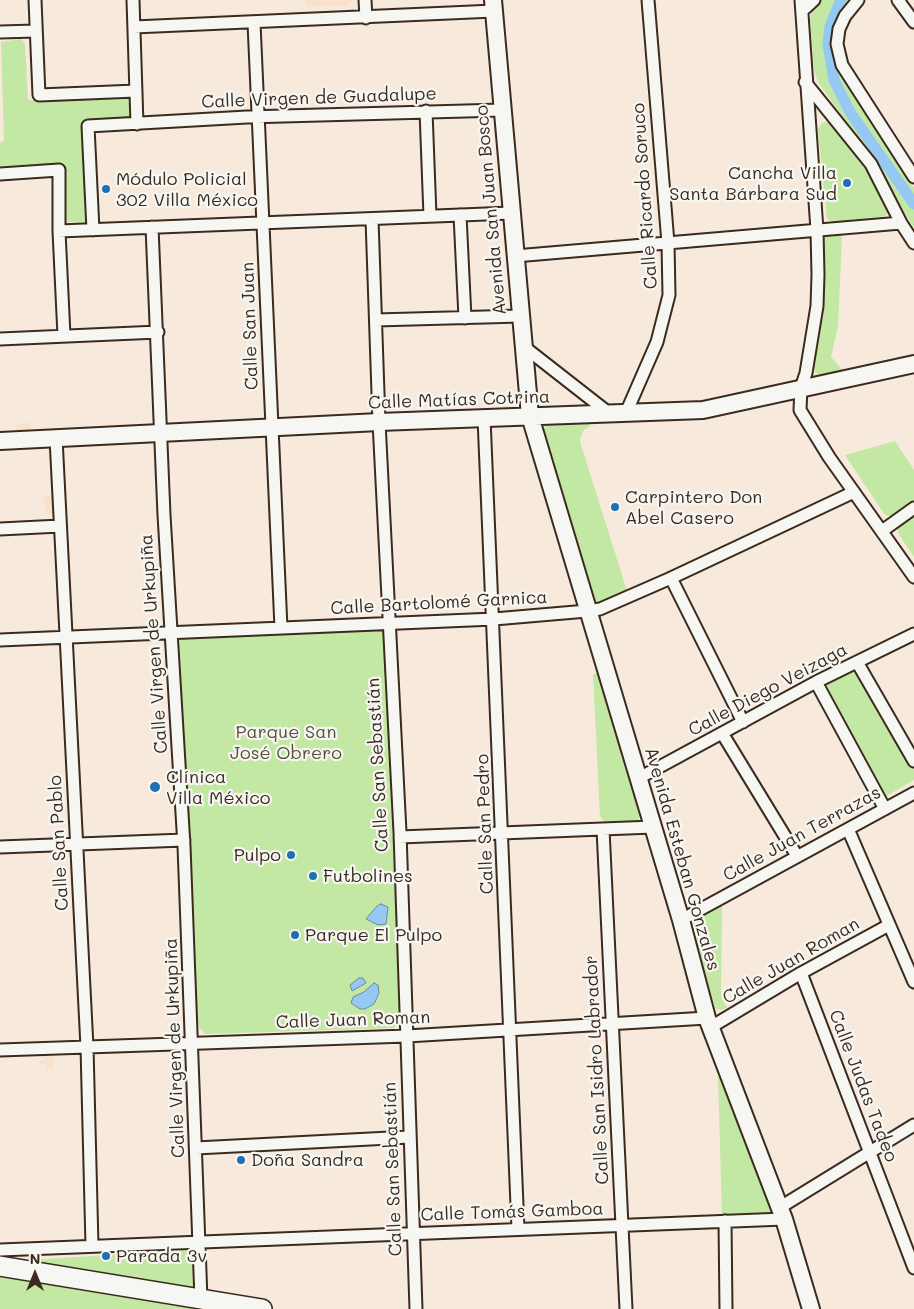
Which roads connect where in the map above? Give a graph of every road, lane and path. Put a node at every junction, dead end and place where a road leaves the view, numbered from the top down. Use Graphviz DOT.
graph roads {
  1 [pos="35,0"];
  2 [pos="133,0"];
  3 [pos="365,0"];
  4 [pos="648,0"];
  5 [pos="814,0"];
  6 [pos="858,0"];
  7 [pos="898,0"];
  8 [pos="493,5"];
  9 [pos="801,6"];
  10 [pos="366,18"];
  11 [pos="914,22"];
  12 [pos="254,23"];
  13 [pos="134,27"];
  14 [pos="36,31"];
  15 [pos="0,32"];
  16 [pos="805,82"];
  17 [pos="136,91"];
  18 [pos="502,110"];
  19 [pos="426,111"];
  20 [pos="258,117"];
  21 [pos="137,124"];
  22 [pos="0,174"];
  23 [pos="914,177"];
  24 [pos="511,213"];
  25 [pos="460,215"];
  26 [pos="430,216"];
  27 [pos="372,218"];
  28 [pos="263,223"];
  29 [pos="901,223"];
  30 [pos="152,227"];
  31 [pos="92,230"];
  32 [pos="817,230"];
  33 [pos="59,231"];
  34 [pos="668,243"];
  35 [pos="914,243"];
  36 [pos="515,256"];
  37 [pos="521,316"];
  38 [pos="465,318"];
  39 [pos="376,320"];
  40 [pos="158,332"];
  41 [pos="64,336"];
  42 [pos="0,339"];
  43 [pos="523,346"];
  44 [pos="914,364"];
  45 [pos="801,388"];
  46 [pos="618,413"];
  47 [pos="530,416"];
  48 [pos="484,418"];
  49 [pos="379,422"];
  50 [pos="271,427"];
  51 [pos="160,433"];
  52 [pos="56,438"];
  53 [pos="0,441"];
  54 [pos="854,492"];
  55 [pos="914,508"];
  56 [pos="60,526"];
  57 [pos="0,529"];
  58 [pos="882,531"];
  59 [pos="914,577"];
  60 [pos="671,578"];
  61 [pos="587,611"];
  62 [pos="494,619"];
  63 [pos="389,624"];
  64 [pos="281,628"];
  65 [pos="171,633"];
  66 [pos="914,634"];
  67 [pos="68,637"];
  68 [pos="0,640"];
  69 [pos="857,662"];
  70 [pos="816,682"];
  71 [pos="743,722"];
  72 [pos="722,733"];
  73 [pos="914,761"];
  74 [pos="639,778"];
  75 [pos="914,793"];
  76 [pos="885,809"];
  77 [pos="653,827"];
  78 [pos="603,829"];
  79 [pos="848,829"];
  80 [pos="503,833"];
  81 [pos="400,837"];
  82 [pos="184,840"];
  83 [pos="77,845"];
  84 [pos="0,847"];
  85 [pos="797,856"];
  86 [pos="682,920"];
  87 [pos="889,925"];
  88 [pos="801,972"];
  89 [pos="914,982"];
  90 [pos="612,1022"];
  91 [pos="709,1023"];
  92 [pos="511,1030"];
  93 [pos="407,1036"];
  94 [pos="193,1044"];
  95 [pos="87,1047"];
  96 [pos="0,1050"];
  97 [pos="914,1125"];
  98 [pos="409,1137"];
  99 [pos="196,1148"];
  100 [pos="870,1152"];
  101 [pos="782,1214"];
  102 [pos="725,1221"];
  103 [pos="622,1225"];
  104 [pos="518,1229"];
  105 [pos="412,1233"];
  106 [pos="199,1242"];
  107 [pos="92,1246"];
  108 [pos="0,1250"];
  109 [pos="0,1266"];
  110 [pos="914,1268"];
  111 [pos="201,1299"];
  112 [pos="262,1309"];
  113 [pos="416,1309"];
  114 [pos="626,1309"];
  115 [pos="726,1309"];
  116 [pos="810,1309"];
  1 -- 14 [label="street"];
  2 -- 13 [label="street"];
  3 -- 10 [label="street"];
  4 -- 34 [label="street, Calle Ricardo Soruco"];
  5 -- 9 [label="street"];
  6 -- 23 [label="street"];
  7 -- 11 [label="street"];
  8 -- 10 [label="street"];
  8 -- 18 [label="street, Avenida San Juan Bosco"];
  9 -- 16 [label="street"];
  10 -- 12 [label="street"];
  12 -- 13 [label="street"];
  12 -- 20 [label="street, Calle San Juan"];
  13 -- 17 [label="street"];
  14 -- 15 [label="street"];
  14 -- 17 [label="street"];
  16 -- 29 [label="street"];
  16 -- 32 [label="street"];
  17 -- 21 [label="street"];
  18 -- 19 [label="street, Calle Virgen de Guadalupe"];
  18 -- 24 [label="street, Avenida San Juan Bosco"];
  19 -- 20 [label="street, Calle Virgen de Guadalupe"];
  19 -- 26 [label="street"];
  20 -- 21 [label="street, Calle Virgen de Guadalupe"];
  20 -- 28 [label="street, Calle San Juan"];
  21 -- 31 [label="street, Calle Virgen de Guadalupe"];
  22 -- 33 [label="street"];
  24 -- 25 [label="street"];
  24 -- 36 [label="street, Avenida San Juan Bosco"];
  25 -- 26 [label="street"];
  25 -- 38 [label="street"];
  26 -- 27 [label="street"];
  27 -- 28 [label="street"];
  27 -- 39 [label="street, Calle San Sebastián"];
  28 -- 30 [label="street"];
  28 -- 50 [label="street, Calle San Juan"];
  29 -- 32 [label="street"];
  29 -- 35 [label="street"];
  30 -- 31 [label="street"];
  30 -- 40 [label="street, Calle Virgen de Urkupiña"];
  31 -- 33 [label="street"];
  32 -- 34 [label="street"];
  32 -- 45 [label="street"];
  33 -- 41 [label="street"];
  34 -- 36 [label="street"];
  34 -- 46 [label="street, Calle Ricardo Soruco"];
  36 -- 37 [label="street, Avenida San Juan Bosco"];
  37 -- 38 [label="street"];
  37 -- 43 [label="street, Avenida San Juan Bosco"];
  38 -- 39 [label="street"];
  39 -- 49 [label="street, Calle San Sebastián"];
  40 -- 41 [label="street"];
  40 -- 51 [label="street, Calle Virgen de Urkupiña"];
  41 -- 42 [label="street"];
  43 -- 46 [label="street"];
  43 -- 47 [label="street, Avenida San Juan Bosco"];
  44 -- 45 [label="street, Calle Matías Cotrina"];
  45 -- 46 [label="street, Calle Matías Cotrina"];
  45 -- 54 [label="street"];
  46 -- 47 [label="street, Calle Matías Cotrina"];
  47 -- 48 [label="street, Calle Matías Cotrina"];
  47 -- 61 [label="street, Avenida Esteban Gonzales"];
  48 -- 49 [label="street, Calle Matías Cotrina"];
  48 -- 62 [label="street, Calle San Pedro"];
  49 -- 50 [label="street, Calle Matías Cotrina"];
  49 -- 63 [label="street, Calle San Sebastián"];
  50 -- 51 [label="street, Calle Matías Cotrina"];
  50 -- 64 [label="street, Calle San Juan"];
  51 -- 52 [label="street, Calle Matías Cotrina"];
  51 -- 65 [label="street, Calle Virgen de Urkupiña"];
  52 -- 53 [label="street, Calle Matías Cotrina"];
  52 -- 56 [label="street, Calle San Pablo"];
  54 -- 58 [label="street"];
  54 -- 60 [label="street, Calle Bartolomé Garnica"];
  55 -- 58 [label="street"];
  56 -- 57 [label="street"];
  56 -- 67 [label="street, Calle San Pablo"];
  58 -- 59 [label="street"];
  60 -- 61 [label="street, Calle Bartolomé Garnica"];
  60 -- 71 [label="street"];
  61 -- 62 [label="street, Calle Bartolomé Garnica"];
  61 -- 74 [label="street, Avenida Esteban Gonzales"];
  62 -- 63 [label="street, Calle Bartolomé Garnica"];
  62 -- 80 [label="street, Calle San Pedro"];
  63 -- 64 [label="street, Calle Bartolomé Garnica"];
  63 -- 81 [label="street, Calle San Sebastián"];
  64 -- 65 [label="street, Calle Bartolomé Garnica"];
  65 -- 67 [label="street, Calle Bartolomé Garnica"];
  65 -- 82 [label="street, Calle Virgen de Urkupiña"];
  66 -- 69 [label="street, Calle Diego Veizaga"];
  67 -- 68 [label="street, Calle Bartolomé Garnica"];
  67 -- 83 [label="street, Calle San Pablo"];
  69 -- 70 [label="street, Calle Diego Veizaga"];
  69 -- 73 [label="street"];
  70 -- 71 [label="street, Calle Diego Veizaga"];
  70 -- 76 [label="street"];
  71 -- 72 [label="street, Calle Diego Veizaga"];
  72 -- 74 [label="street, Calle Diego Veizaga"];
  72 -- 85 [label="street"];
  74 -- 77 [label="street, Avenida Esteban Gonzales"];
  75 -- 76 [label="street, Calle Juan Terrazas"];
  76 -- 79 [label="street, Calle Juan Terrazas"];
  77 -- 78 [label="street"];
  77 -- 86 [label="street, Avenida Esteban Gonzales"];
  78 -- 80 [label="street"];
  78 -- 90 [label="street, Calle San Isidro Labrador"];
  79 -- 85 [label="street, Calle Juan Terrazas"];
  79 -- 87 [label="street"];
  80 -- 81 [label="street"];
  80 -- 92 [label="street, Calle San Pedro"];
  81 -- 93 [label="street, Calle San Sebastián"];
  82 -- 83 [label="street"];
  82 -- 94 [label="street, Calle Virgen de Urkupiña"];
  83 -- 84 [label="street"];
  83 -- 95 [label="street, Calle San Pablo"];
  85 -- 86 [label="street, Calle Juan Terrazas"];
  86 -- 91 [label="street, Avenida Esteban Gonzales"];
  87 -- 88 [label="street, Calle Juan Roman"];
  87 -- 89 [label="street"];
  88 -- 91 [label="street, Calle Juan Roman"];
  88 -- 100 [label="street, Calle Judas Tadeo"];
  90 -- 91 [label="street, Calle Juan Roman"];
  90 -- 92 [label="street, Calle Juan Roman"];
  90 -- 103 [label="street, Calle San Isidro Labrador"];
  91 -- 101 [label="street, Avenida Esteban Gonzales"];
  92 -- 93 [label="street, Calle Juan Roman"];
  92 -- 104 [label="street, Calle San Pedro"];
  93 -- 94 [label="street, Calle Juan Roman"];
  93 -- 98 [label="street, Calle San Sebastián"];
  94 -- 95 [label="street, Calle Juan Roman"];
  94 -- 99 [label="street, Calle Virgen de Urkupiña"];
  95 -- 96 [label="street, Calle Juan Roman"];
  95 -- 107 [label="street, Calle San Pablo"];
  97 -- 100 [label="street, Calle Tomás Gamboa"];
  98 -- 99 [label="street"];
  98 -- 105 [label="street, Calle San Sebastián"];
  99 -- 106 [label="street, Calle Virgen de Urkupiña"];
  100 -- 101 [label="street, Calle Tomás Gamboa"];
  100 -- 110 [label="street, Calle Judas Tadeo"];
  101 -- 102 [label="street, Calle Tomás Gamboa"];
  101 -- 116 [label="street, Avenida Esteban Gonzales"];
  102 -- 103 [label="street, Calle Tomás Gamboa"];
  102 -- 115 [label="street"];
  103 -- 104 [label="street, Calle Tomás Gamboa"];
  103 -- 114 [label="street, Calle San Isidro Labrador"];
  104 -- 105 [label="street, Calle Tomás Gamboa"];
  105 -- 106 [label="street, Calle Tomás Gamboa"];
  105 -- 113 [label="street, Calle San Sebastián"];
  106 -- 107 [label="street, Calle Tomás Gamboa"];
  106 -- 111 [label="street, Calle Virgen de Urkupiña"];
  107 -- 108 [label="street, Calle Tomás Gamboa"];
  109 -- 111 [label="main road"];
  111 -- 112 [label="main road"];
}
